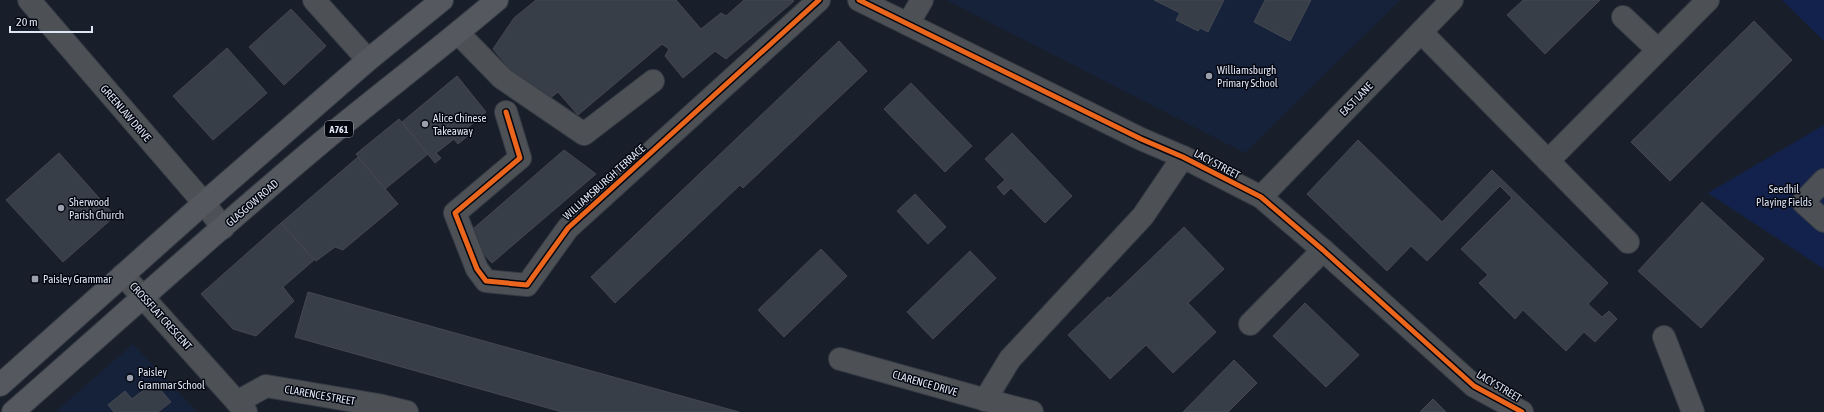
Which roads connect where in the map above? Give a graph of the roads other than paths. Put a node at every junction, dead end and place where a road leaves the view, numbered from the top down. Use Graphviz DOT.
graph roads {
  1 [pos="29,0"];
  2 [pos="314,0"];
  3 [pos="442,0"];
  4 [pos="497,0"];
  5 [pos="819,0"];
  6 [pos="859,0"];
  7 [pos="922,0"];
  8 [pos="1452,0"];
  9 [pos="1708,0"];
  10 [pos="1623,17"];
  11 [pos="908,24"];
  12 [pos="1421,32"];
  13 [pos="458,33"];
  14 [pos="1658,50"];
  15 [pos="368,60"];
  16 [pos="653,81"];
  17 [pos="506,112"];
  18 [pos="1183,157"];
  19 [pos="1548,161"];
  20 [pos="1824,180"];
  21 [pos="1261,197"];
  22 [pos="204,203"];
  23 [pos="1824,221"];
  24 [pos="223,228"];
  25 [pos="1628,242"];
  26 [pos="1324,250"];
  27 [pos="123,275"];
  28 [pos="144,297"];
  29 [pos="1250,324"];
  30 [pos="1664,338"];
  31 [pos="840,359"];
  32 [pos="0,385"];
  33 [pos="995,405"];
  34 [pos="241,407"];
  35 [pos="13,412"];
  36 [pos="407,412"];
  37 [pos="1032,412"];
  38 [pos="1522,412"];
  39 [pos="1692,412"];
  1 -- 22 [label="street, GREENLAW DRIVE"];
  2 -- 15 [label="street"];
  3 -- 15 [label="main road"];
  4 -- 13 [label="main road, GLASGOW ROAD / A761"];
  5 -- 17 [label="street, WILLIAMSBURGH TERRACE"];
  6 -- 11 [label="street, LACY STREET"];
  7 -- 11 [label="street"];
  8 -- 12 [label="street, EAST LANE"];
  9 -- 14 [label="street"];
  10 -- 14 [label="street"];
  11 -- 18 [label="street, LACY STREET"];
  12 -- 19 [label="street"];
  12 -- 21 [label="street, EAST LANE"];
  13 -- 16 [label="street"];
  13 -- 24 [label="main road, GLASGOW ROAD / A761"];
  14 -- 19 [label="street"];
  15 -- 22 [label="main road"];
  18 -- 21 [label="street, LACY STREET"];
  18 -- 33 [label="street"];
  19 -- 25 [label="street"];
  20 -- 23 [label="street"];
  21 -- 26 [label="street, LACY STREET"];
  22 -- 24 [label="street, GREENLAW DRIVE"];
  22 -- 27 [label="main road"];
  24 -- 28 [label="main road, GLASGOW ROAD / A761"];
  26 -- 29 [label="street"];
  26 -- 38 [label="street, LACY STREET"];
  27 -- 28 [label="street, CROSSFLAT CRESCENT"];
  27 -- 32 [label="main road"];
  28 -- 34 [label="street, CROSSFLAT CRESCENT"];
  28 -- 35 [label="main road, GLASGOW ROAD / A761"];
  30 -- 39 [label="street"];
  31 -- 33 [label="street, CLARENCE DRIVE"];
  33 -- 37 [label="street, CLARENCE DRIVE"];
  34 -- 36 [label="street, CLARENCE STREET"];
}
